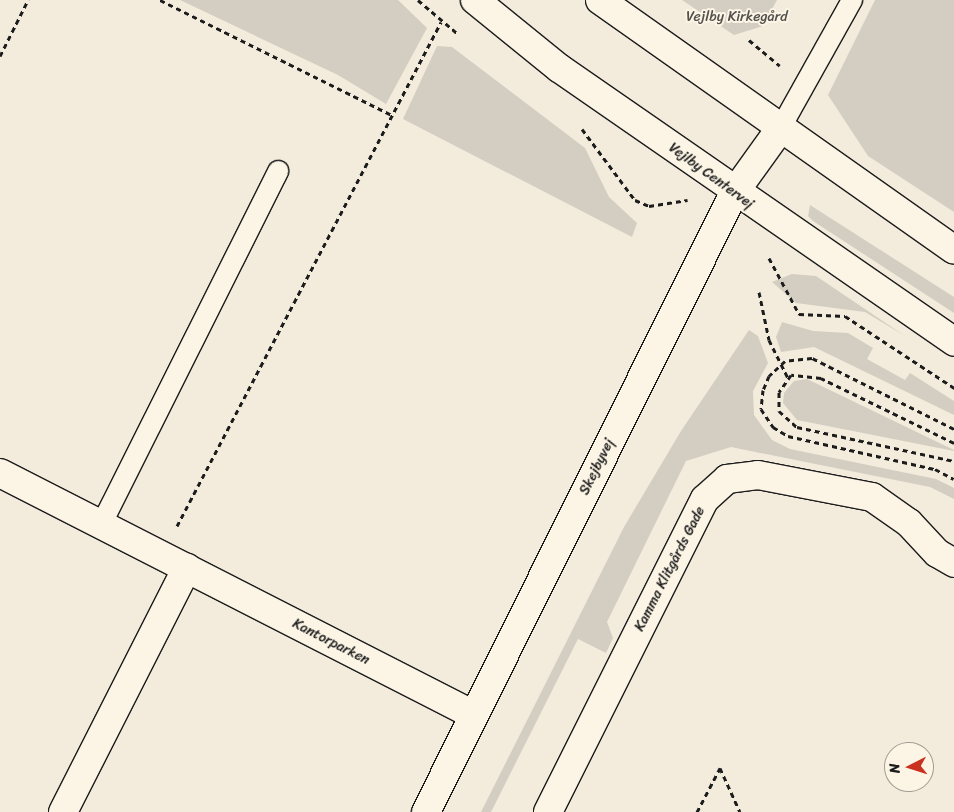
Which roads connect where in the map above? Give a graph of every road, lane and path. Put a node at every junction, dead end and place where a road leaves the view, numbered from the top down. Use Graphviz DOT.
graph roads {
  1 [pos="28,0"];
  2 [pos="160,0"];
  3 [pos="475,0"];
  4 [pos="600,0"];
  5 [pos="852,0"];
  6 [pos="441,22"];
  7 [pos="749,40"];
  8 [pos="0,56"];
  9 [pos="807,85"];
  10 [pos="392,115"];
  11 [pos="780,129"];
  12 [pos="278,171"];
  13 [pos="734,193"];
  14 [pos="954,250"];
  15 [pos="767,253"];
  16 [pos="760,292"];
  17 [pos="954,342"];
  18 [pos="778,366"];
  19 [pos="788,378"];
  20 [pos="954,388"];
  21 [pos="954,429"];
  22 [pos="954,443"];
  23 [pos="954,461"];
  24 [pos="0,473"];
  25 [pos="954,479"];
  26 [pos="101,525"];
  27 [pos="162,556"];
  28 [pos="954,563"];
  29 [pos="187,568"];
  30 [pos="474,715"];
  31 [pos="63,812"];
  32 [pos="426,812"];
  33 [pos="548,812"];
  34 [pos="697,812"];
  35 [pos="740,812"];
  1 -- 8 [label="path"];
  2 -- 10 [label="path"];
  3 -- 13 [label="street, Vejlby Centervej"];
  4 -- 11 [label="street"];
  5 -- 9 [label="lane"];
  6 -- 10 [label="path"];
  7 -- 9 [label="path"];
  9 -- 11 [label="lane"];
  10 -- 27 [label="path"];
  11 -- 13 [label="street, Skejbyvej"];
  11 -- 14 [label="street"];
  12 -- 26 [label="lane"];
  13 -- 17 [label="street, Vejlby Centervej"];
  13 -- 30 [label="street, Skejbyvej"];
  15 -- 20 [label="path"];
  16 -- 18 [label="path"];
  18 -- 19 [label="path"];
  18 -- 21 [label="path"];
  18 -- 25 [label="path"];
  19 -- 22 [label="path"];
  19 -- 23 [label="path"];
  24 -- 26 [label="street, Kantorparken"];
  26 -- 27 [label="street, Kantorparken"];
  27 -- 29 [label="street, Kantorparken"];
  28 -- 33 [label="street, Kamma Klitgårds Gade"];
  29 -- 30 [label="street, Kantorparken"];
  29 -- 31 [label="street"];
  30 -- 32 [label="street, Skejbyvej"];
  34 -- 35 [label="path"];
}
